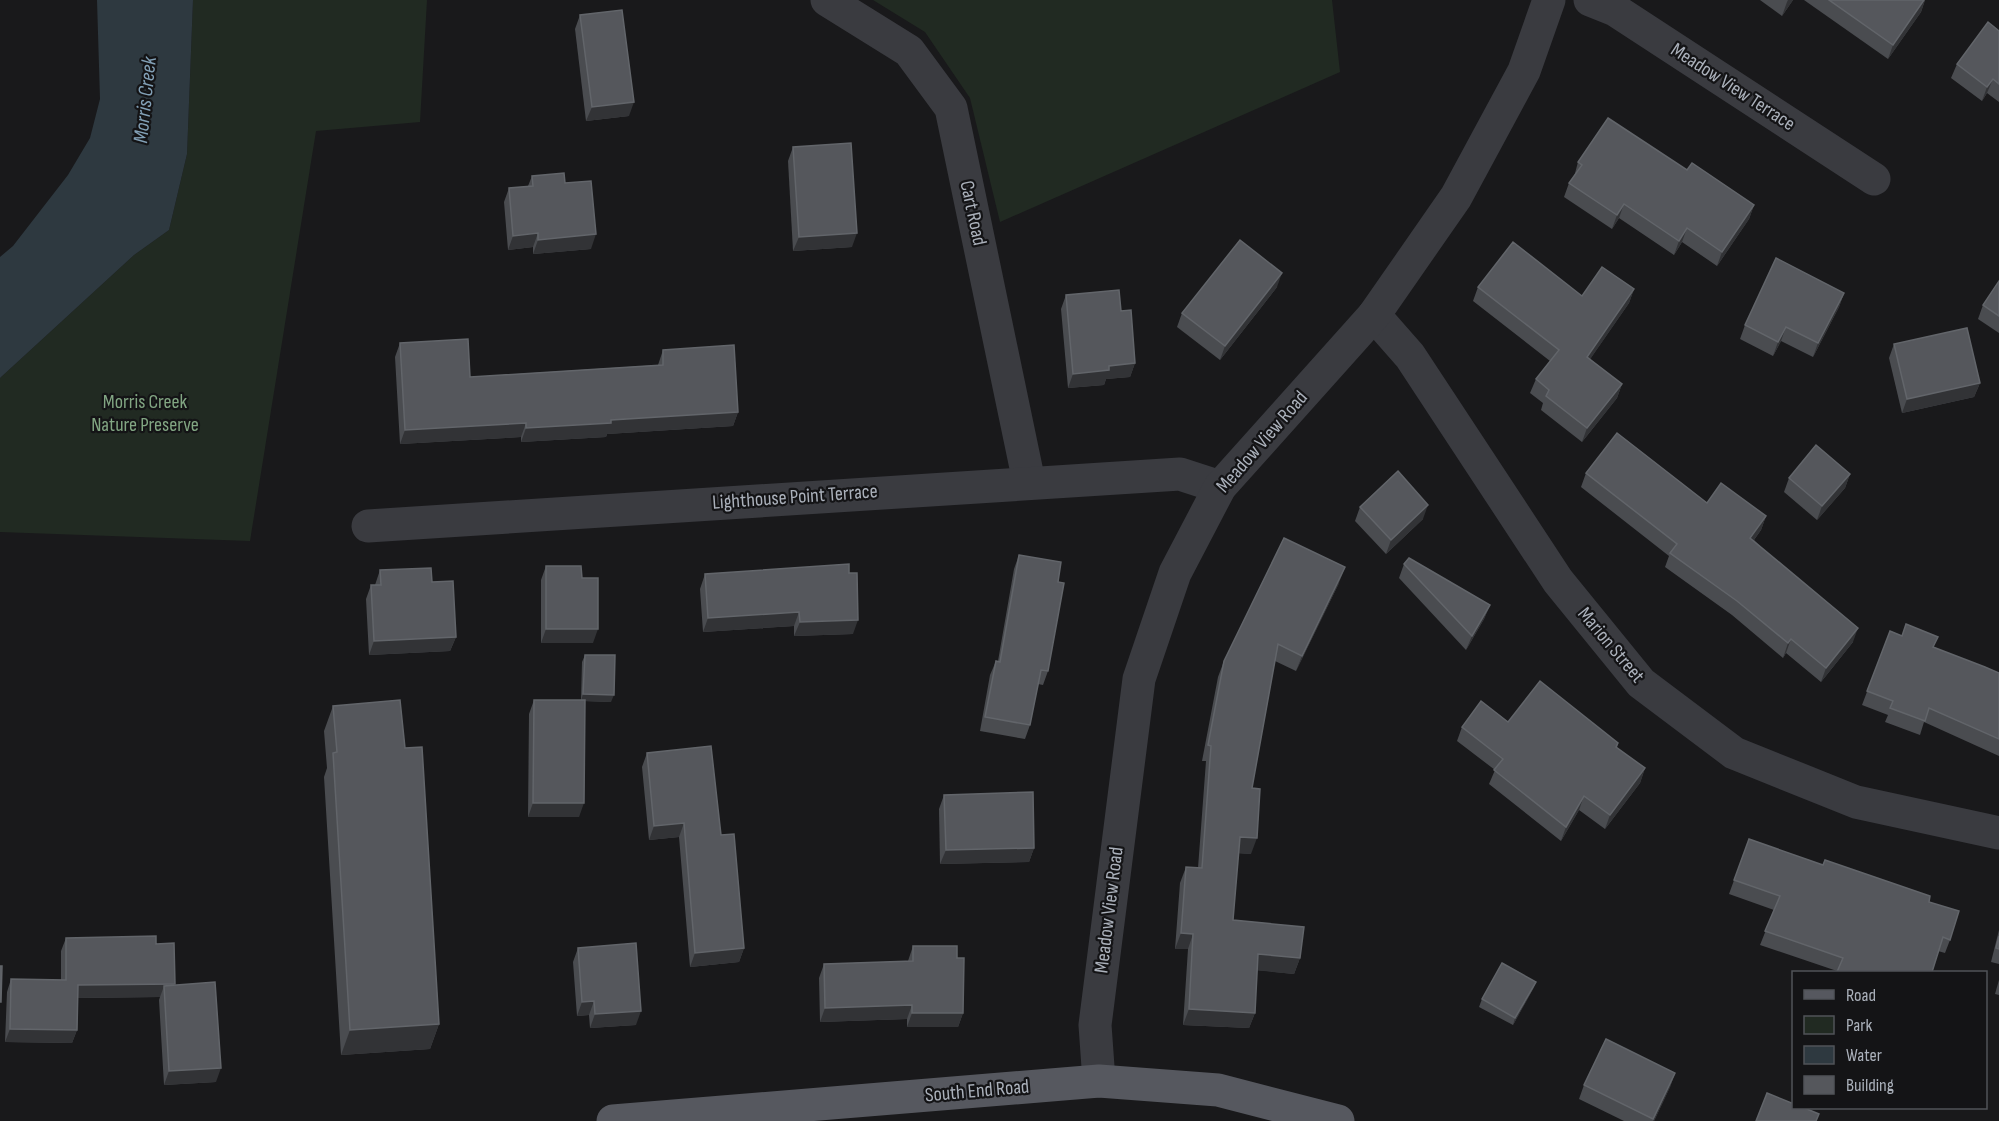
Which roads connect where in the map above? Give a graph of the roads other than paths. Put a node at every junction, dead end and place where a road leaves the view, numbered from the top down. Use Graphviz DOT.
graph roads {
  1 [pos="827,0"];
  2 [pos="1550,0"];
  3 [pos="1590,0"];
  4 [pos="1874,179"];
  5 [pos="1374,315"];
  6 [pos="1029,482"];
  7 [pos="1220,487"];
  8 [pos="368,526"];
  9 [pos="1999,833"];
  10 [pos="1099,1081"];
  11 [pos="613,1121"];
  12 [pos="1338,1121"];
  1 -- 6 [label="street, Cart Road"];
  2 -- 5 [label="street, Meadow View Road"];
  3 -- 4 [label="street, Meadow View Terrace"];
  5 -- 7 [label="street, Meadow View Road"];
  5 -- 9 [label="street, Marion Street"];
  6 -- 7 [label="street, Lighthouse Point Terrace"];
  6 -- 8 [label="street, Lighthouse Point Terrace"];
  7 -- 10 [label="street, Meadow View Road"];
  10 -- 11 [label="main road, South End Road"];
  10 -- 12 [label="main road, South End Road"];
}
